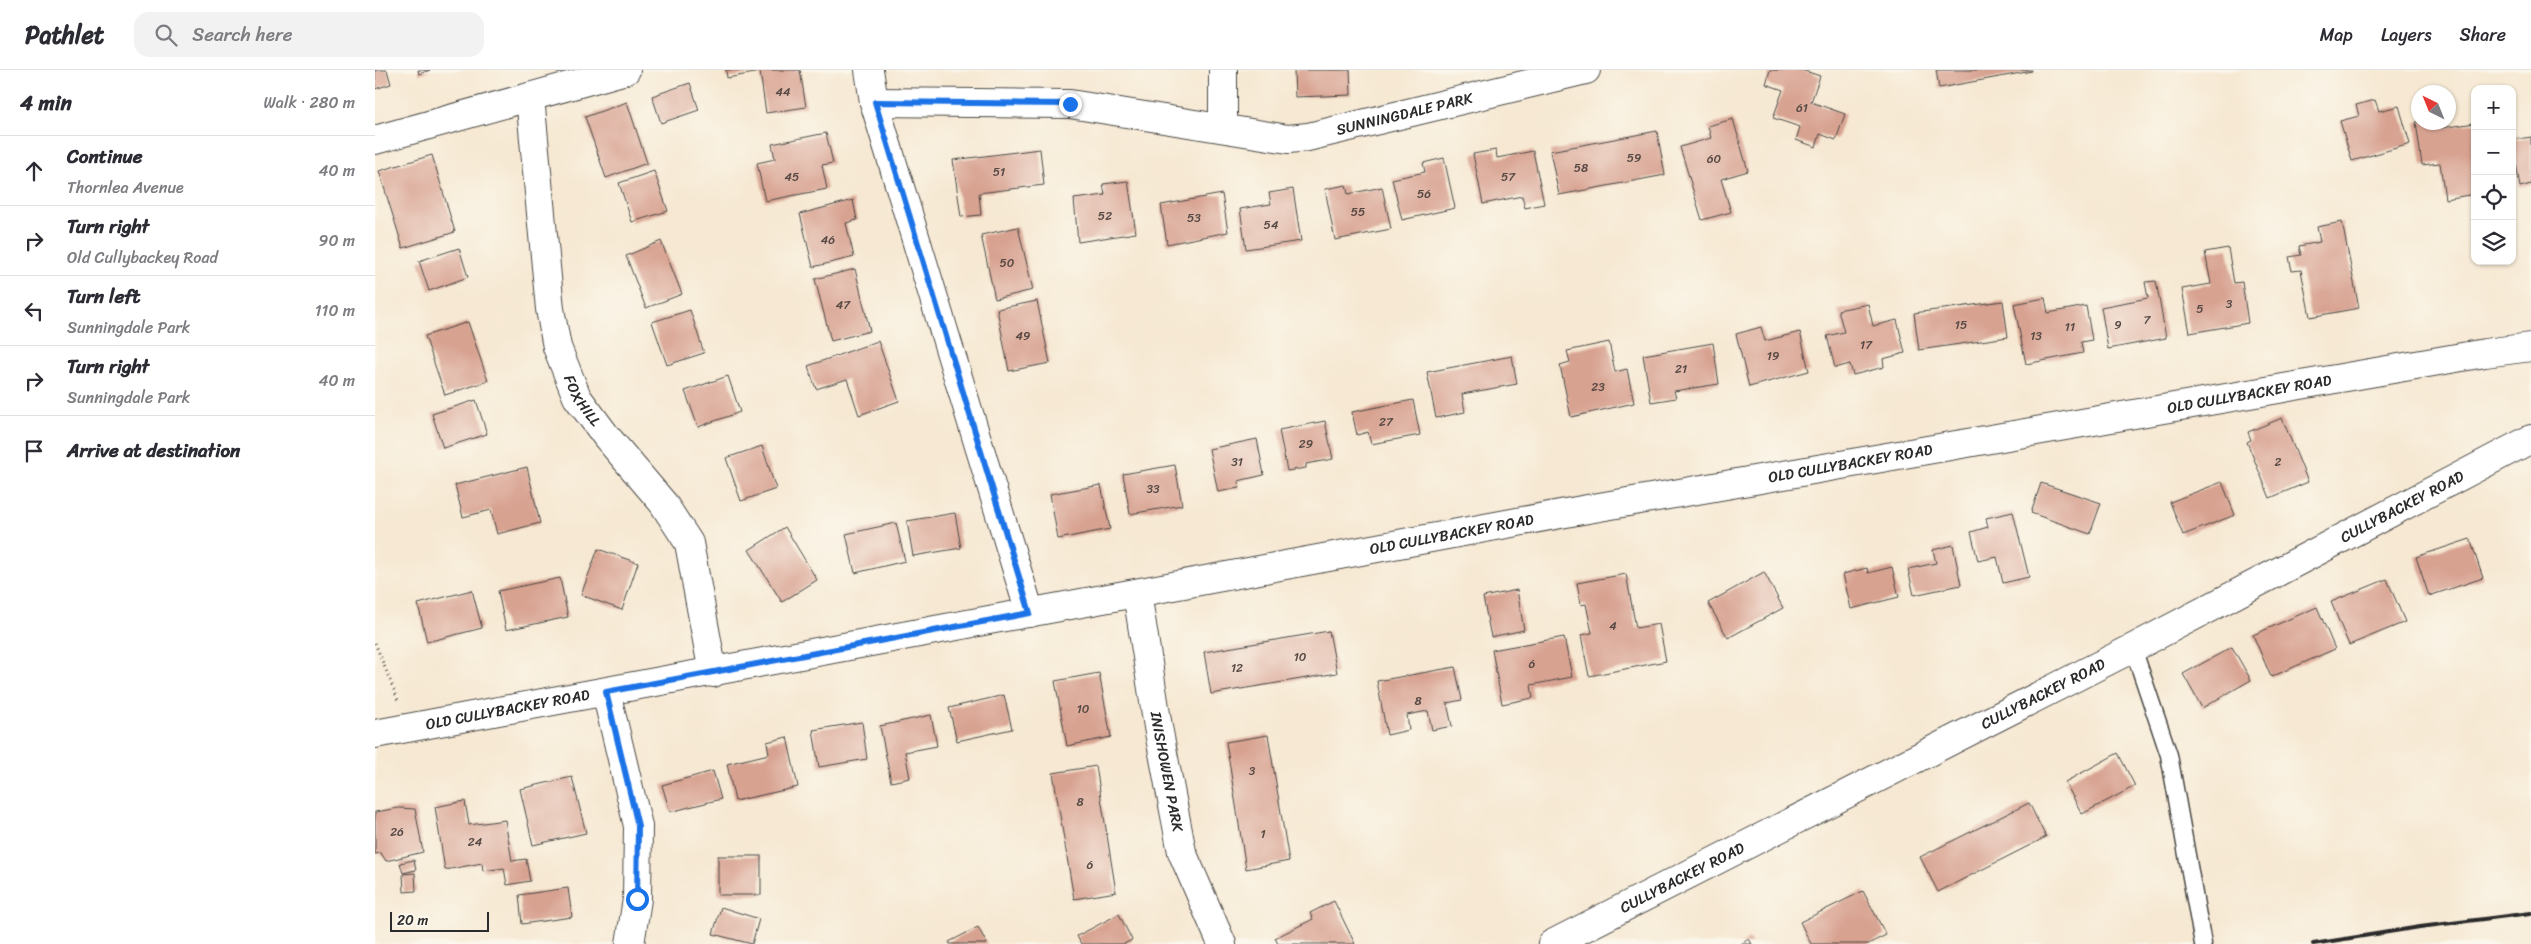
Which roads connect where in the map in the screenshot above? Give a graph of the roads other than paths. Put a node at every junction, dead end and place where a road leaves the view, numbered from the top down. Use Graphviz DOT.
graph roads {
  1 [pos="627,70"];
  2 [pos="869,70"];
  3 [pos="1223,70"];
  4 [pos="1586,70"];
  5 [pos="530,98"];
  6 [pos="875,102"];
  7 [pos="1223,127"];
  8 [pos="375,140"];
  9 [pos="2531,347"];
  10 [pos="2531,439"];
  11 [pos="1137,593"];
  12 [pos="1030,613"];
  13 [pos="2133,648"];
  14 [pos="713,672"];
  15 [pos="606,692"];
  16 [pos="375,734"];
  17 [pos="630,944"];
  18 [pos="1222,944"];
  19 [pos="1552,944"];
  20 [pos="2203,944"];
  1 -- 5 [label="street"];
  2 -- 6 [label="street"];
  3 -- 7 [label="street"];
  4 -- 7 [label="street, SUNNINGDALE PARK"];
  5 -- 8 [label="street"];
  5 -- 14 [label="street, FOXHILL"];
  6 -- 7 [label="street, SUNNINGDALE PARK"];
  6 -- 12 [label="street"];
  9 -- 11 [label="street, OLD CULLYBACKEY ROAD"];
  10 -- 13 [label="street, CULLYBACKEY ROAD"];
  11 -- 12 [label="street, OLD CULLYBACKEY ROAD"];
  11 -- 18 [label="street, INISHOWEN PARK"];
  12 -- 14 [label="street, OLD CULLYBACKEY ROAD"];
  13 -- 19 [label="street, CULLYBACKEY ROAD"];
  13 -- 20 [label="lane"];
  14 -- 15 [label="street, OLD CULLYBACKEY ROAD"];
  15 -- 16 [label="street, OLD CULLYBACKEY ROAD"];
  15 -- 17 [label="street"];
}
